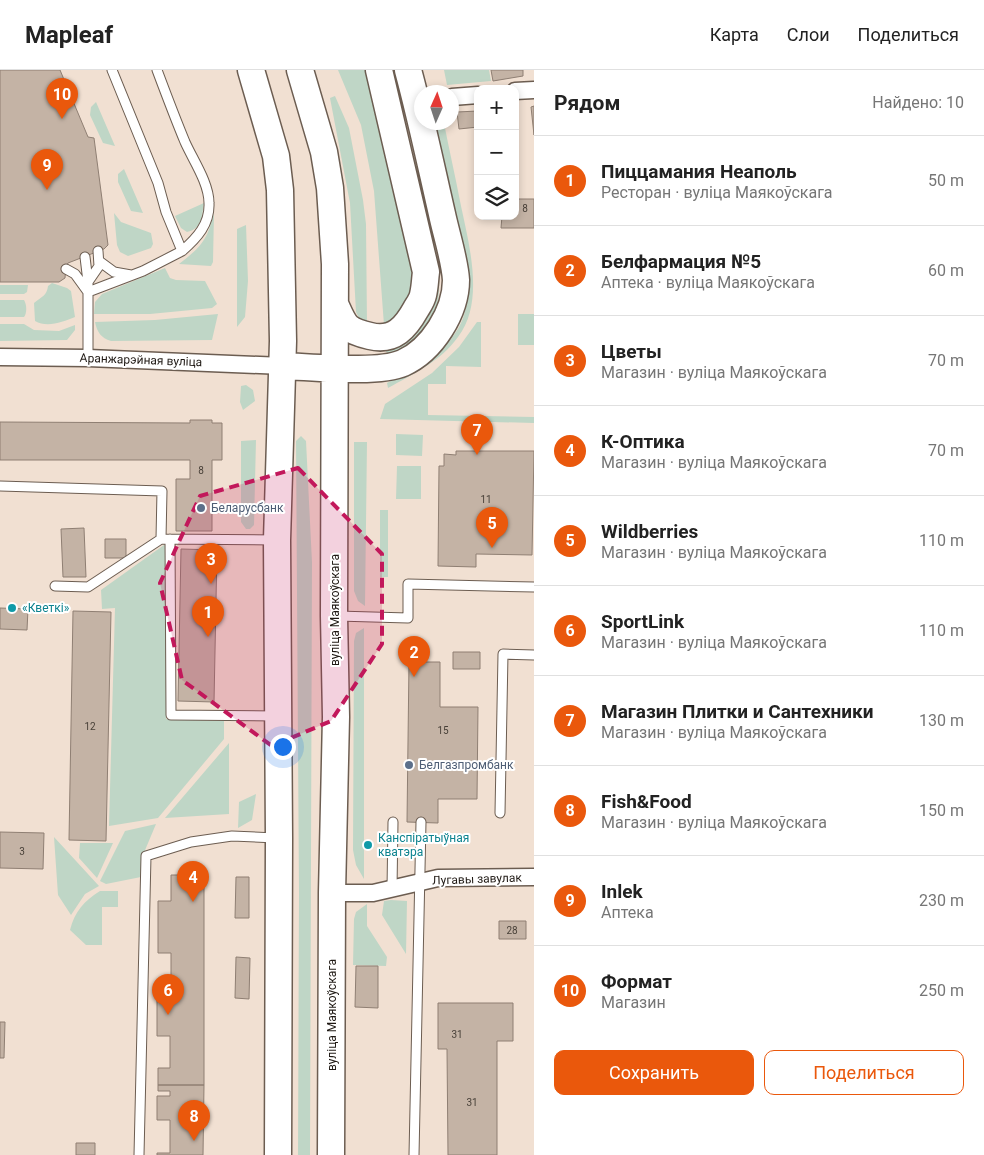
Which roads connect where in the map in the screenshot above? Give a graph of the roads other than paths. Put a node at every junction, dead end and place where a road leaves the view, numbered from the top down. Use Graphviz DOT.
graph roads {
  1 [pos="112,70"];
  2 [pos="157,70"];
  3 [pos="251,70"];
  4 [pos="300,70"];
  5 [pos="379,70"];
  6 [pos="408,70"];
  7 [pos="414,87"];
  8 [pos="534,90"];
  9 [pos="519,91"];
  10 [pos="474,95"];
  11 [pos="459,96"];
  12 [pos="425,130"];
  13 [pos="98,251"];
  14 [pos="182,251"];
  15 [pos="85,257"];
  16 [pos="99,261"];
  17 [pos="66,269"];
  18 [pos="132,275"];
  19 [pos="88,282"];
  20 [pos="88,292"];
  21 [pos="335,304"];
  22 [pos="0,357"];
  23 [pos="88,358"];
  24 [pos="283,366"];
  25 [pos="334,367"];
  26 [pos="0,486"];
  27 [pos="166,539"];
  28 [pos="278,540"];
  29 [pos="55,586"];
  30 [pos="534,587"];
  31 [pos="334,616"];
  32 [pos="534,654"];
  33 [pos="278,716"];
  34 [pos="500,813"];
  35 [pos="393,822"];
  36 [pos="421,822"];
  37 [pos="279,838"];
  38 [pos="534,877"];
  39 [pos="420,882"];
  40 [pos="392,889"];
  41 [pos="332,893"];
  42 [pos="139,1155"];
  43 [pos="278,1155"];
  44 [pos="331,1155"];
  45 [pos="414,1155"];
  1 -- 14 [label="lane"];
  2 -- 14 [label="lane"];
  3 -- 24 [label="main road"];
  4 -- 21 [label="main road, вуліца Маякоўскага"];
  5 -- 21 [label="main road"];
  6 -- 7 [label="main road"];
  8 -- 9 [label="street"];
  10 -- 11 [label="street"];
  12 -- 25 [label="main road"];
  13 -- 16 [label="lane"];
  14 -- 18 [label="lane"];
  15 -- 19 [label="lane"];
  16 -- 18 [label="lane"];
  16 -- 19 [label="lane"];
  17 -- 20 [label="lane"];
  18 -- 20 [label="lane"];
  19 -- 20 [label="lane"];
  20 -- 23 [label="lane"];
  21 -- 25 [label="main road, вуліца Маякоўскага"];
  22 -- 23 [label="street, Аранжарэйная вуліца"];
  23 -- 24 [label="street, Аранжарэйная вуліца"];
  24 -- 25 [label="main road"];
  24 -- 28 [label="main road"];
  25 -- 31 [label="main road, вуліца Маякоўскага"];
  26 -- 27 [label="lane"];
  27 -- 28 [label="lane"];
  27 -- 29 [label="lane"];
  27 -- 33 [label="lane"];
  28 -- 33 [label="main road"];
  30 -- 31 [label="lane"];
  31 -- 41 [label="main road, вуліца Маякоўскага"];
  32 -- 34 [label="lane"];
  33 -- 37 [label="main road"];
  35 -- 40 [label="lane"];
  36 -- 39 [label="lane"];
  37 -- 42 [label="lane"];
  37 -- 43 [label="main road"];
  38 -- 39 [label="street, Лугавы завулак"];
  39 -- 40 [label="street, Лугавы завулак"];
  39 -- 45 [label="lane"];
  40 -- 41 [label="street, Лугавы завулак"];
  41 -- 44 [label="main road, вуліца Маякоўскага"];
}
